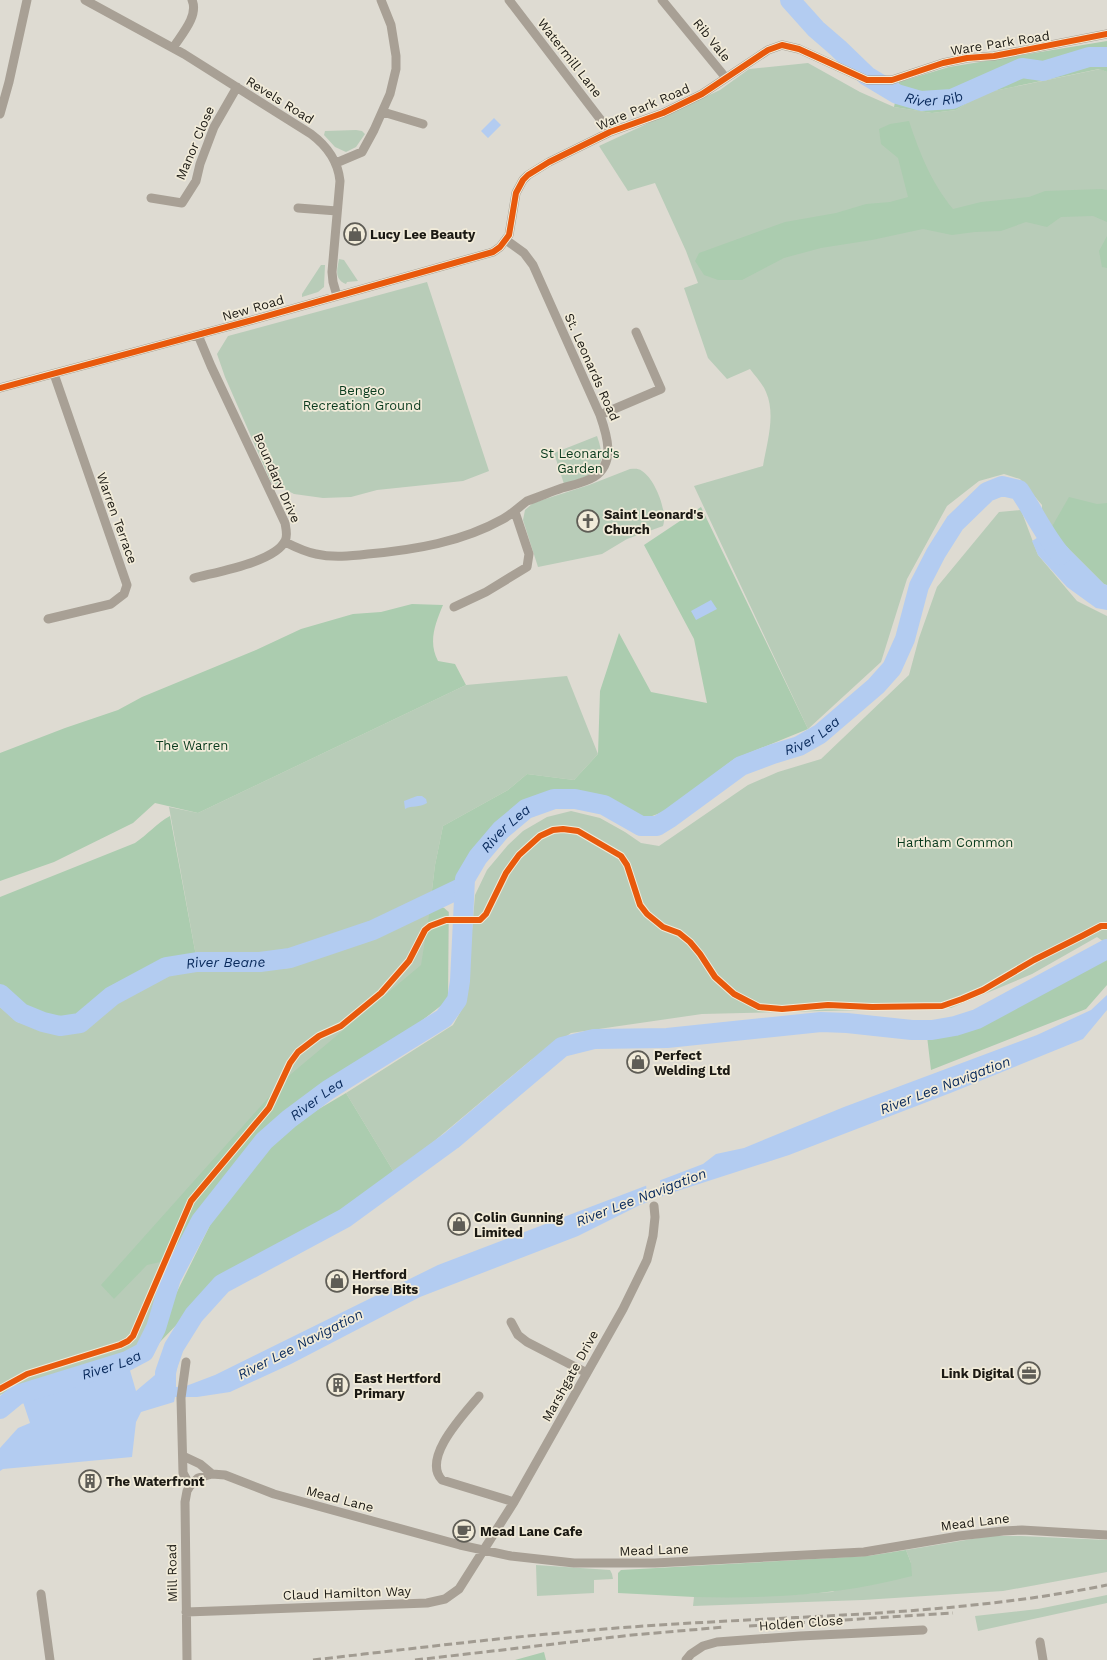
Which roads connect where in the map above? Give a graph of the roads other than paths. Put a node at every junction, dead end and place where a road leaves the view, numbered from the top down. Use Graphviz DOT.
graph roads {
  1 [pos="27,0"];
  2 [pos="85,0"];
  3 [pos="192,0"];
  4 [pos="381,0"];
  5 [pos="509,0"];
  6 [pos="662,0"];
  7 [pos="1107,34"];
  8 [pos="173,48"];
  9 [pos="726,78"];
  10 [pos="237,87"];
  11 [pos="383,112"];
  12 [pos="0,114"];
  13 [pos="423,124"];
  14 [pos="610,132"];
  15 [pos="336,163"];
  16 [pos="151,198"];
  17 [pos="298,208"];
  18 [pos="337,211"];
  19 [pos="506,240"];
  20 [pos="337,296"];
  21 [pos="636,332"];
  22 [pos="198,335"];
  23 [pos="54,374"];
  24 [pos="0,388"];
  25 [pos="600,415"];
  26 [pos="515,512"];
  27 [pos="285,542"];
  28 [pos="194,578"];
  29 [pos="454,607"];
  30 [pos="48,619"];
  31 [pos="654,1206"];
  32 [pos="511,1322"];
  33 [pos="186,1362"];
  34 [pos="586,1374"];
  35 [pos="479,1396"];
  36 [pos="183,1456"];
  37 [pos="212,1474"];
  38 [pos="190,1486"];
  39 [pos="514,1502"];
  40 [pos="1107,1535"];
  41 [pos="484,1550"];
  42 [pos="41,1594"];
  43 [pos="186,1612"];
  44 [pos="923,1630"];
  45 [pos="1040,1642"];
  46 [pos="50,1660"];
  47 [pos="187,1660"];
  48 [pos="686,1660"];
  49 [pos="1043,1660"];
  1 -- 12 [label="street"];
  2 -- 8 [label="street, Revels Road"];
  3 -- 8 [label="street"];
  4 -- 11 [label="street"];
  5 -- 14 [label="street, Watermill Lane"];
  6 -- 9 [label="street, Rib Vale"];
  7 -- 9 [label="street, Ware Park Road"];
  8 -- 10 [label="street, Revels Road"];
  9 -- 14 [label="street, Ware Park Road"];
  10 -- 15 [label="street, Revels Road"];
  10 -- 16 [label="street, Manor Close"];
  11 -- 13 [label="street"];
  11 -- 15 [label="street"];
  14 -- 19 [label="street, Ware Park Road"];
  15 -- 18 [label="street, Revels Road"];
  17 -- 18 [label="street"];
  18 -- 20 [label="street, Revels Road"];
  19 -- 20 [label="street, New Road"];
  19 -- 25 [label="street, St. Leonards Road"];
  20 -- 22 [label="street, New Road"];
  21 -- 25 [label="street"];
  22 -- 23 [label="street, New Road"];
  22 -- 27 [label="street, Boundary Drive"];
  23 -- 24 [label="street, New Road"];
  23 -- 30 [label="street, Warren Terrace"];
  25 -- 26 [label="street, St. Leonards Road"];
  26 -- 27 [label="street, St. Leonards Road"];
  26 -- 29 [label="street"];
  27 -- 28 [label="street, Boundary Drive"];
  31 -- 34 [label="street, Marshgate Drive"];
  32 -- 34 [label="street"];
  33 -- 36 [label="street"];
  34 -- 39 [label="street, Marshgate Drive"];
  35 -- 39 [label="street"];
  36 -- 37 [label="street"];
  36 -- 38 [label="street"];
  37 -- 38 [label="street"];
  37 -- 41 [label="street, Mead Lane"];
  38 -- 43 [label="street, Mill Road"];
  39 -- 41 [label="street, Marshgate Drive"];
  40 -- 41 [label="street, Mead Lane"];
  41 -- 43 [label="street, Claud Hamilton Way"];
  42 -- 46 [label="street"];
  43 -- 47 [label="street, Mill Road"];
  44 -- 48 [label="street, Holden Close"];
  45 -- 49 [label="street"];
}
